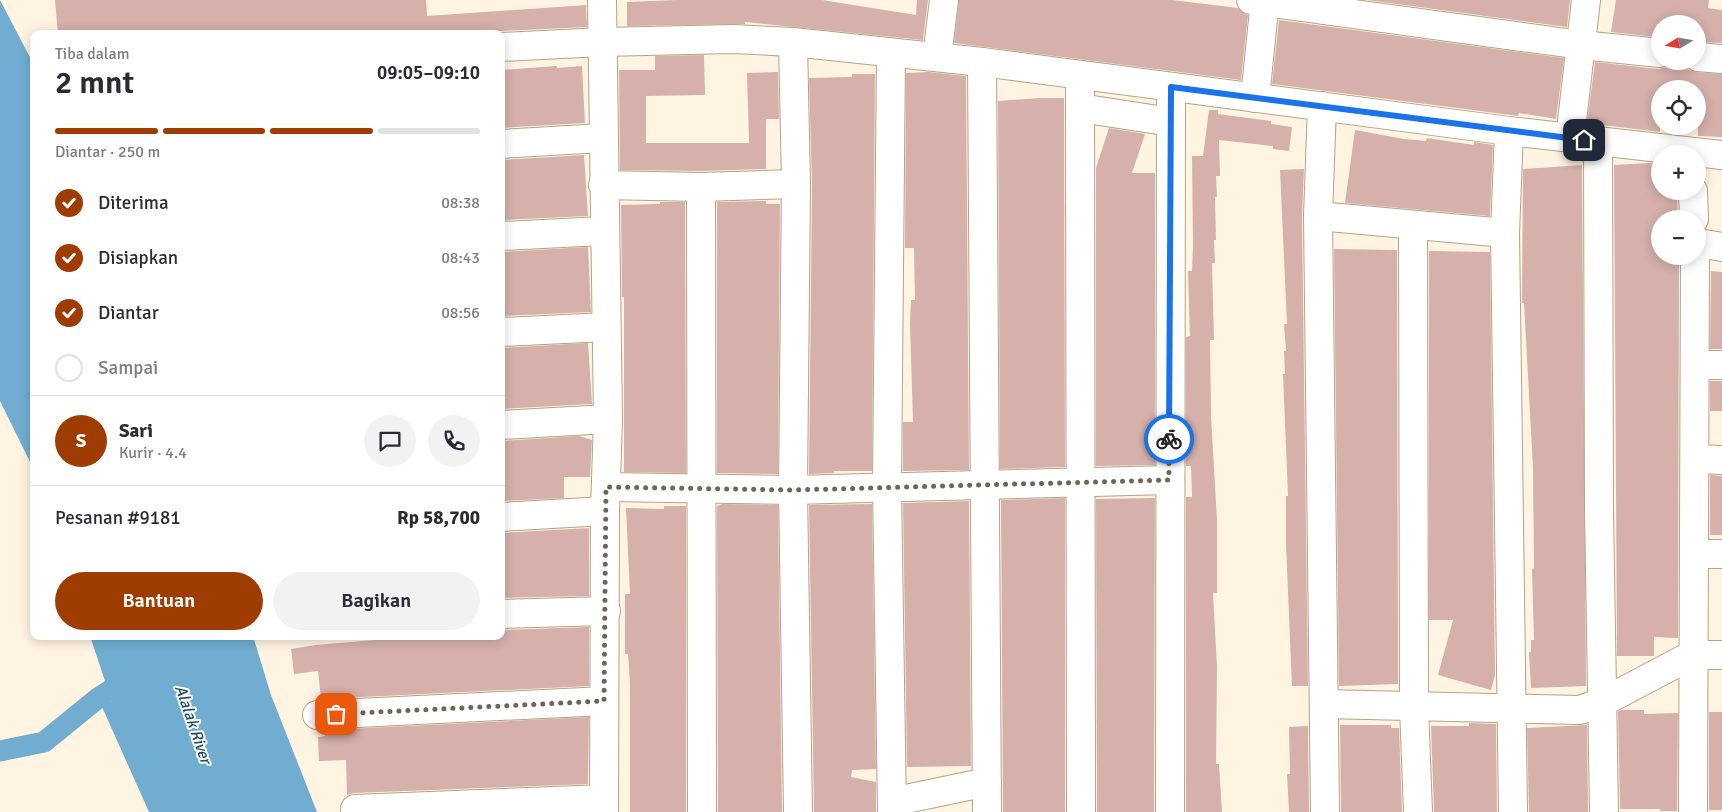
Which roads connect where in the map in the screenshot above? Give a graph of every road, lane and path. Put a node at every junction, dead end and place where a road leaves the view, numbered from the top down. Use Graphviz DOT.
graph roads {
  1 [pos="602,0"];
  2 [pos="944,0"];
  3 [pos="1260,0"];
  4 [pos="1586,0"];
  5 [pos="602,42"];
  6 [pos="793,42"];
  7 [pos="1581,45"];
  8 [pos="505,47"];
  9 [pos="1651,52"];
  10 [pos="890,54"];
  11 [pos="936,57"];
  12 [pos="1706,57"];
  13 [pos="1722,59"];
  14 [pos="982,62"];
  15 [pos="1080,75"];
  16 [pos="1171,87"];
  17 [pos="1255,98"];
  18 [pos="1322,106"];
  19 [pos="1080,108"];
  20 [pos="1171,122"];
  21 [pos="1509,131"];
  22 [pos="602,138"];
  23 [pos="1570,138"];
  24 [pos="1598,141"];
  25 [pos="505,144"];
  26 [pos="1651,148"];
  27 [pos="1706,154"];
  28 [pos="1722,155"];
  29 [pos="603,184"];
  30 [pos="796,184"];
  31 [pos="701,187"];
  32 [pos="1318,216"];
  33 [pos="1414,226"];
  34 [pos="603,231"];
  35 [pos="1505,233"];
  36 [pos="505,236"];
  37 [pos="1706,244"];
  38 [pos="1722,247"];
  39 [pos="1695,265"];
  40 [pos="606,326"];
  41 [pos="505,332"];
  42 [pos="1695,365"];
  43 [pos="1722,366"];
  44 [pos="608,419"];
  45 [pos="505,425"];
  46 [pos="1695,459"];
  47 [pos="1722,460"];
  48 [pos="1169,480"];
  49 [pos="1080,483"];
  50 [pos="984,484"];
  51 [pos="887,487"];
  52 [pos="702,489"];
  53 [pos="793,490"];
  54 [pos="605,499"];
  55 [pos="505,516"];
  56 [pos="1695,554"];
  57 [pos="1722,554"];
  58 [pos="606,610"];
  59 [pos="505,614"];
  60 [pos="1692,654"];
  61 [pos="1722,655"];
  62 [pos="604,701"];
  63 [pos="1603,702"];
  64 [pos="1324,704"];
  65 [pos="1414,707"];
  66 [pos="1512,710"];
  67 [pos="317,715"];
  68 [pos="987,782"];
  69 [pos="604,805"];
  70 [pos="892,807"];
  71 [pos="355,809"];
  72 [pos="702,812"];
  73 [pos="798,812"];
  74 [pos="987,812"];
  75 [pos="1081,812"];
  76 [pos="1170,812"];
  77 [pos="1325,812"];
  78 [pos="1418,812"];
  79 [pos="1512,812"];
  80 [pos="1604,812"];
  81 [pos="1693,812"];
  1 -- 5 [label="street"];
  2 -- 11 [label="street"];
  3 -- 7 [label="street"];
  3 -- 17 [label="street"];
  4 -- 7 [label="street"];
  5 -- 6 [label="street"];
  5 -- 8 [label="street"];
  5 -- 22 [label="street"];
  6 -- 10 [label="street"];
  6 -- 30 [label="street"];
  7 -- 9 [label="street"];
  7 -- 23 [label="street"];
  10 -- 11 [label="street"];
  10 -- 51 [label="street"];
  11 -- 14 [label="street"];
  12 -- 13 [label="street"];
  14 -- 15 [label="street"];
  14 -- 50 [label="street"];
  15 -- 16 [label="street"];
  15 -- 19 [label="street"];
  16 -- 17 [label="street"];
  16 -- 20 [label="street"];
  17 -- 18 [label="street"];
  18 -- 21 [label="street"];
  18 -- 32 [label="street"];
  19 -- 20 [label="street"];
  19 -- 49 [label="street"];
  20 -- 48 [label="street"];
  21 -- 23 [label="street"];
  21 -- 35 [label="street"];
  22 -- 25 [label="street"];
  22 -- 29 [label="street"];
  23 -- 24 [label="street"];
  24 -- 26 [label="street"];
  24 -- 63 [label="street"];
  27 -- 28 [label="street"];
  29 -- 31 [label="street"];
  29 -- 34 [label="street"];
  30 -- 31 [label="street"];
  30 -- 53 [label="street"];
  31 -- 52 [label="street"];
  32 -- 33 [label="street"];
  32 -- 64 [label="street"];
  33 -- 35 [label="street"];
  33 -- 65 [label="street"];
  34 -- 36 [label="street"];
  34 -- 40 [label="street"];
  35 -- 66 [label="street"];
  37 -- 38 [label="street"];
  39 -- 42 [label="street"];
  40 -- 41 [label="street"];
  40 -- 44 [label="street"];
  42 -- 43 [label="street"];
  42 -- 46 [label="street"];
  44 -- 45 [label="street"];
  44 -- 54 [label="street"];
  46 -- 47 [label="street"];
  46 -- 56 [label="street"];
  48 -- 49 [label="street"];
  48 -- 76 [label="street"];
  49 -- 50 [label="street"];
  49 -- 75 [label="street"];
  50 -- 51 [label="street"];
  50 -- 68 [label="street"];
  51 -- 53 [label="street"];
  51 -- 70 [label="street"];
  52 -- 53 [label="street"];
  52 -- 54 [label="street"];
  52 -- 72 [label="street"];
  53 -- 73 [label="street"];
  54 -- 55 [label="street"];
  54 -- 58 [label="street"];
  56 -- 57 [label="street"];
  56 -- 60 [label="street"];
  58 -- 59 [label="street"];
  58 -- 62 [label="street"];
  60 -- 61 [label="street"];
  60 -- 63 [label="street"];
  60 -- 81 [label="street"];
  62 -- 67 [label="street"];
  62 -- 69 [label="street"];
  63 -- 66 [label="street"];
  63 -- 80 [label="street"];
  64 -- 65 [label="street"];
  64 -- 77 [label="street"];
  65 -- 66 [label="street"];
  65 -- 78 [label="street"];
  66 -- 79 [label="street"];
  68 -- 70 [label="street"];
  68 -- 74 [label="street"];
  69 -- 71 [label="street"];
}
